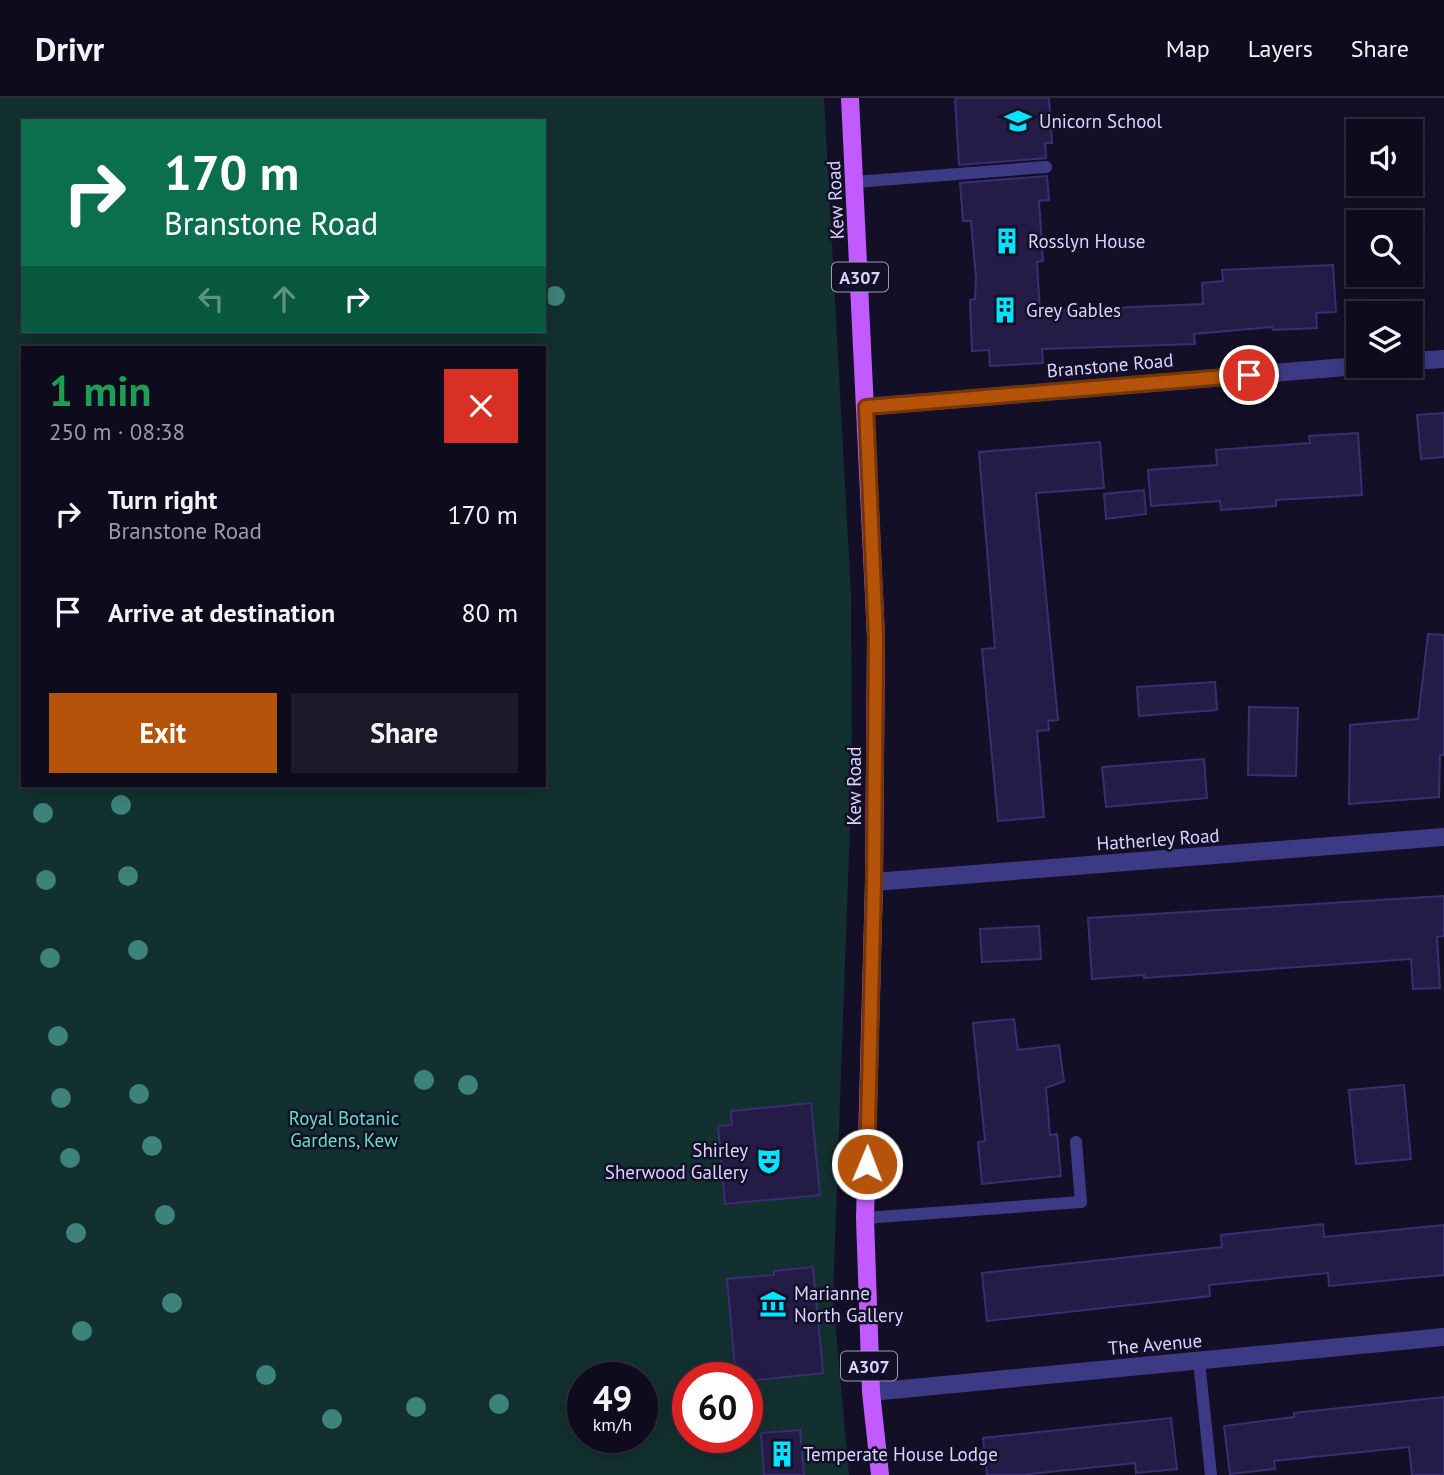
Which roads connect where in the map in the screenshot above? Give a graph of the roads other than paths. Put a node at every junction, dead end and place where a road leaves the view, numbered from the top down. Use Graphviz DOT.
graph roads {
  1 [pos="850,98"];
  2 [pos="1046,167"];
  3 [pos="855,182"];
  4 [pos="1444,359"];
  5 [pos="1423,360"];
  6 [pos="1346,367"];
  7 [pos="866,407"];
  8 [pos="1444,837"];
  9 [pos="874,882"];
  10 [pos="1076,1142"];
  11 [pos="865,1218"];
  12 [pos="1444,1337"];
  13 [pos="1199,1361"];
  14 [pos="871,1392"];
  15 [pos="880,1475"];
  16 [pos="1211,1475"];
  1 -- 3 [label="main road, Kew Road / A307"];
  2 -- 3 [label="lane"];
  3 -- 7 [label="main road, Kew Road / A307"];
  4 -- 5 [label="street"];
  6 -- 7 [label="street, Branstone Road"];
  7 -- 9 [label="main road, Kew Road / A307"];
  8 -- 9 [label="street, Hatherley Road"];
  9 -- 11 [label="main road, Kew Road / A307"];
  10 -- 11 [label="lane"];
  11 -- 14 [label="main road, Kew Road / A307"];
  12 -- 13 [label="street, The Avenue"];
  13 -- 14 [label="street, The Avenue"];
  13 -- 16 [label="lane"];
  14 -- 15 [label="main road, Kew Road / A307"];
}
